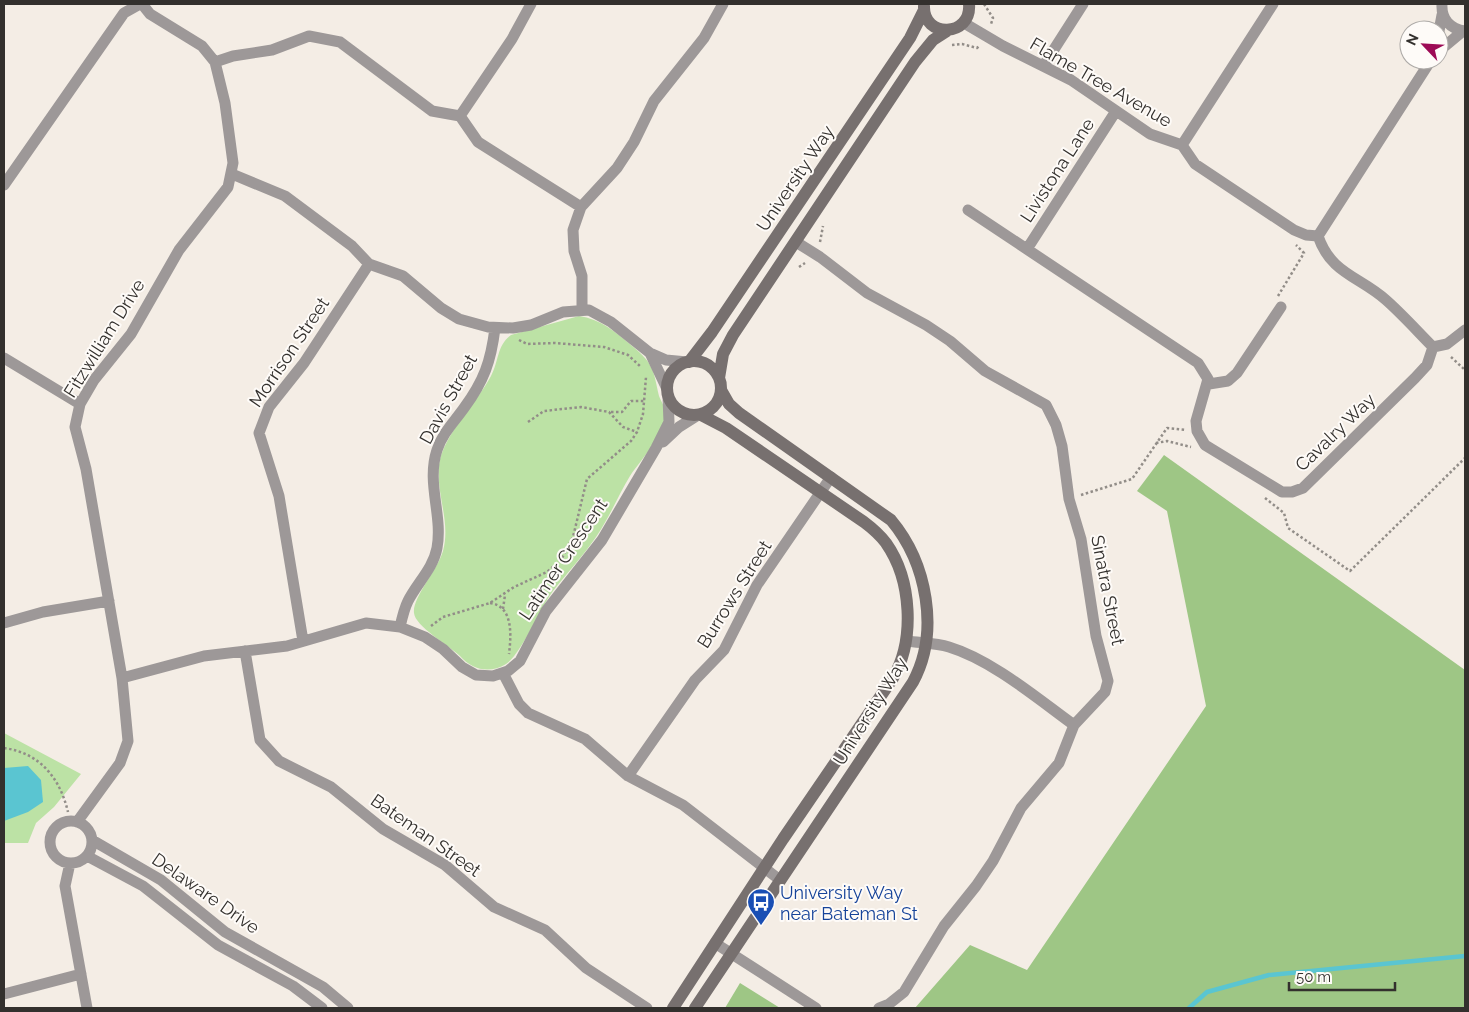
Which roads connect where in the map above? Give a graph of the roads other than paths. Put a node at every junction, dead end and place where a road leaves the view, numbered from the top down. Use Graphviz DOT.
graph roads {
  1 [pos="141,4"];
  2 [pos="531,4"];
  3 [pos="723,4"];
  4 [pos="969,4"];
  5 [pos="1082,4"];
  6 [pos="1273,4"];
  7 [pos="924,7"];
  8 [pos="1441,9"];
  9 [pos="964,23"];
  10 [pos="946,31"];
  11 [pos="1464,31"];
  12 [pos="1449,43"];
  13 [pos="215,62"];
  14 [pos="1044,65"];
  15 [pos="1424,70"];
  16 [pos="1116,111"];
  17 [pos="460,116"];
  18 [pos="1182,145"];
  19 [pos="232,174"];
  20 [pos="4,185"];
  21 [pos="581,207"];
  22 [pos="968,210"];
  23 [pos="780,232"];
  24 [pos="1318,236"];
  25 [pos="796,242"];
  26 [pos="1027,249"];
  27 [pos="368,264"];
  28 [pos="1281,306"];
  29 [pos="582,310"];
  30 [pos="495,328"];
  31 [pos="1465,330"];
  32 [pos="1433,347"];
  33 [pos="650,353"];
  34 [pos="4,358"];
  35 [pos="688,362"];
  36 [pos="720,384"];
  37 [pos="1209,384"];
  38 [pos="668,393"];
  39 [pos="80,404"];
  40 [pos="700,415"];
  41 [pos="656,448"];
  42 [pos="831,477"];
  43 [pos="820,493"];
  44 [pos="109,601"];
  45 [pos="4,623"];
  46 [pos="400,627"];
  47 [pos="303,641"];
  48 [pos="907,641"];
  49 [pos="926,644"];
  50 [pos="245,651"];
  51 [pos="503,674"];
  52 [pos="122,678"];
  53 [pos="1074,725"];
  54 [pos="628,776"];
  55 [pos="73,821"];
  56 [pos="92,840"];
  57 [pos="87,856"];
  58 [pos="70,863"];
  59 [pos="764,868"];
  60 [pos="780,880"];
  61 [pos="716,943"];
  62 [pos="732,953"];
  63 [pos="81,974"];
  64 [pos="4,994"];
  65 [pos="87,1008"];
  66 [pos="322,1008"];
  67 [pos="348,1008"];
  68 [pos="647,1008"];
  69 [pos="673,1008"];
  70 [pos="695,1008"];
  71 [pos="816,1008"];
  72 [pos="879,1008"];
  1 -- 13 [label="street"];
  1 -- 20 [label="street"];
  2 -- 17 [label="street"];
  3 -- 21 [label="street"];
  4 -- 9 [label="street"];
  5 -- 14 [label="street"];
  6 -- 18 [label="street"];
  7 -- 10 [label="street"];
  7 -- 23 [label="street, University Way"];
  8 -- 11 [label="street"];
  9 -- 10 [label="street, University Way"];
  9 -- 14 [label="street, Flame Tree Avenue"];
  10 -- 25 [label="street, University Way"];
  11 -- 12 [label="street"];
  13 -- 17 [label="street"];
  13 -- 19 [label="street, Fitzwilliam Drive"];
  14 -- 16 [label="street, Flame Tree Avenue"];
  15 -- 24 [label="street"];
  16 -- 18 [label="street, Flame Tree Avenue"];
  16 -- 26 [label="street, Livistona Lane"];
  17 -- 21 [label="street"];
  18 -- 24 [label="street, Flame Tree Avenue"];
  19 -- 27 [label="street"];
  19 -- 39 [label="street, Fitzwilliam Drive"];
  21 -- 29 [label="street"];
  22 -- 26 [label="street"];
  23 -- 25 [label="street"];
  23 -- 35 [label="street, University Way"];
  24 -- 32 [label="street"];
  25 -- 36 [label="street, University Way"];
  25 -- 53 [label="street, Sinatra Street"];
  26 -- 37 [label="street"];
  27 -- 30 [label="street"];
  27 -- 47 [label="street, Morrison Street"];
  28 -- 37 [label="street"];
  29 -- 30 [label="street"];
  29 -- 33 [label="street"];
  30 -- 46 [label="street, Davis Street"];
  31 -- 32 [label="street"];
  32 -- 37 [label="street, Cavalry Way"];
  33 -- 35 [label="street"];
  33 -- 38 [label="street"];
  34 -- 39 [label="street"];
  35 -- 36 [label="street"];
  35 -- 38 [label="street"];
  36 -- 40 [label="street"];
  36 -- 42 [label="street, University Way"];
  38 -- 40 [label="street"];
  38 -- 41 [label="street, Latimer Crescent"];
  39 -- 44 [label="street, Fitzwilliam Drive"];
  40 -- 41 [label="street, Latimer Crescent"];
  40 -- 43 [label="street, University Way"];
  41 -- 51 [label="street, Latimer Crescent"];
  42 -- 43 [label="street, Burrows Street"];
  42 -- 49 [label="street, University Way"];
  43 -- 48 [label="street, University Way"];
  43 -- 54 [label="street, Burrows Street"];
  44 -- 45 [label="street"];
  44 -- 52 [label="street, Fitzwilliam Drive"];
  46 -- 47 [label="street"];
  46 -- 51 [label="street"];
  47 -- 50 [label="street"];
  48 -- 49 [label="street"];
  48 -- 59 [label="street, University Way"];
  49 -- 53 [label="street"];
  49 -- 60 [label="street, University Way"];
  50 -- 52 [label="street"];
  50 -- 68 [label="street, Bateman Street"];
  51 -- 54 [label="street"];
  52 -- 55 [label="street, Fitzwilliam Drive"];
  53 -- 72 [label="street, Sinatra Street"];
  54 -- 59 [label="street"];
  55 -- 56 [label="street"];
  55 -- 58 [label="street"];
  56 -- 57 [label="street"];
  56 -- 67 [label="street, Delaware Drive"];
  57 -- 58 [label="street"];
  57 -- 66 [label="street, Delaware Drive"];
  58 -- 63 [label="street"];
  59 -- 60 [label="street"];
  59 -- 61 [label="street, University Way"];
  60 -- 62 [label="street, University Way"];
  61 -- 62 [label="street"];
  61 -- 69 [label="street, University Way"];
  62 -- 70 [label="street, University Way"];
  62 -- 71 [label="street"];
  63 -- 64 [label="street"];
  63 -- 65 [label="street"];
}
